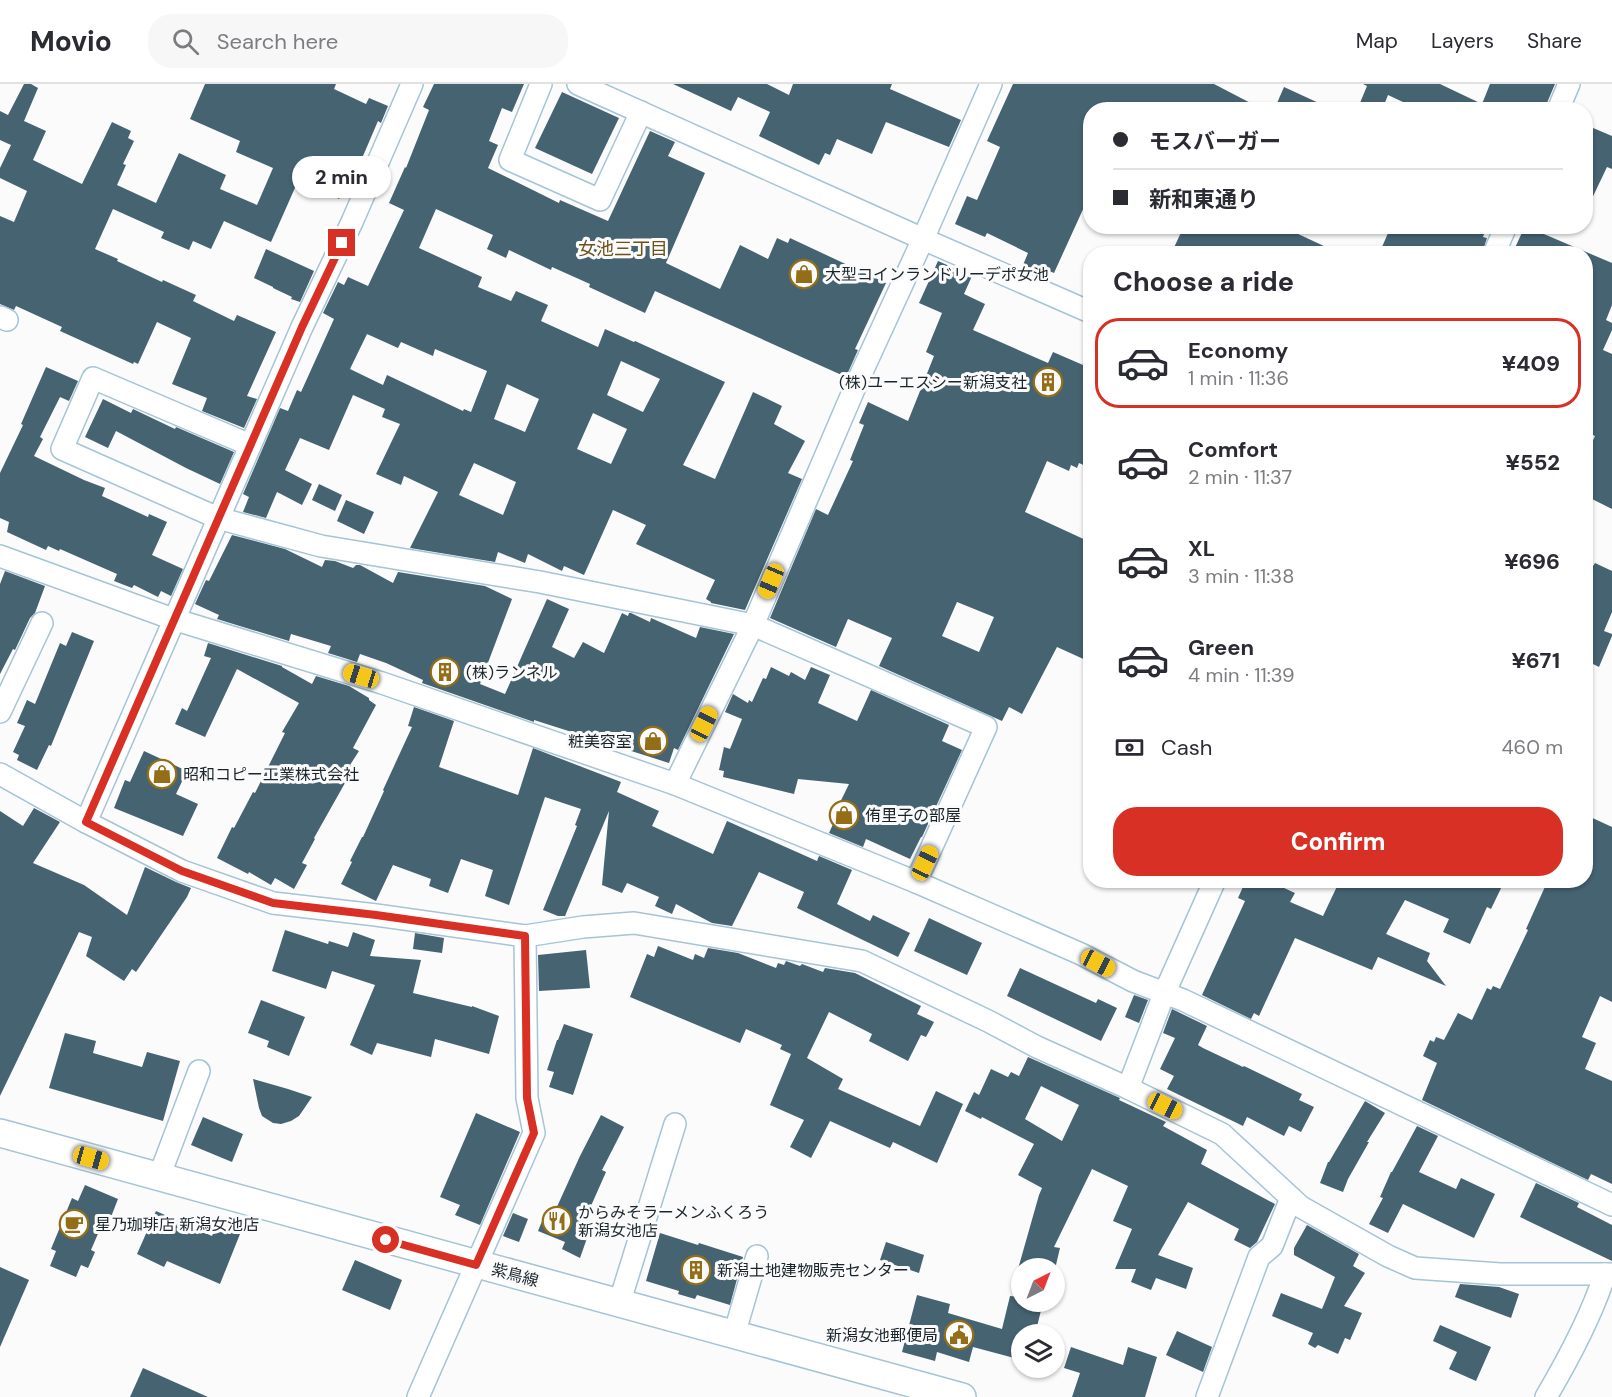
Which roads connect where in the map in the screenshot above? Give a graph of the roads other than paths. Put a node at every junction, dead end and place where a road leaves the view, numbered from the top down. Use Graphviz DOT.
graph roads {
  1 [pos="412,84"];
  2 [pos="541,84"];
  3 [pos="578,84"];
  4 [pos="991,84"];
  5 [pos="1569,84"];
  6 [pos="1561,102"];
  7 [pos="641,112"];
  8 [pos="923,239"];
  9 [pos="1083,309"];
  10 [pos="250,445"];
  11 [pos="218,518"];
  12 [pos="0,556"];
  13 [pos="173,619"];
  14 [pos="42,623"];
  15 [pos="753,625"];
  16 [pos="0,712"];
  17 [pos="0,774"];
  18 [pos="675,784"];
  19 [pos="86,822"];
  20 [pos="916,882"];
  21 [pos="1211,888"];
  22 [pos="525,936"];
  23 [pos="1164,994"];
  24 [pos="199,1071"];
  25 [pos="1128,1088"];
  26 [pos="675,1124"];
  27 [pos="0,1133"];
  28 [pos="159,1177"];
  29 [pos="1291,1198"];
  30 [pos="1612,1205"];
  31 [pos="757,1256"];
  32 [pos="476,1265"];
  33 [pos="1609,1274"];
  34 [pos="619,1304"];
  35 [pos="734,1335"];
  36 [pos="418,1397"];
  37 [pos="962,1397"];
  38 [pos="1207,1397"];
  39 [pos="1546,1397"];
  1 -- 10 [label="street"];
  2 -- 7 [label="street"];
  3 -- 7 [label="street"];
  4 -- 8 [label="street"];
  5 -- 6 [label="street"];
  7 -- 8 [label="street"];
  8 -- 9 [label="street"];
  8 -- 15 [label="street"];
  10 -- 11 [label="street"];
  10 -- 11 [label="street"];
  11 -- 13 [label="street"];
  11 -- 15 [label="street"];
  12 -- 13 [label="street"];
  13 -- 18 [label="street"];
  13 -- 19 [label="street"];
  14 -- 16 [label="street"];
  15 -- 18 [label="street"];
  15 -- 20 [label="street"];
  17 -- 19 [label="street"];
  18 -- 20 [label="street"];
  19 -- 22 [label="street"];
  20 -- 23 [label="street"];
  21 -- 23 [label="street"];
  22 -- 25 [label="street"];
  22 -- 32 [label="street"];
  23 -- 25 [label="street"];
  23 -- 30 [label="street"];
  24 -- 28 [label="street"];
  25 -- 29 [label="street"];
  26 -- 34 [label="street"];
  27 -- 28 [label="street, 紫鳥線"];
  28 -- 32 [label="street, 紫鳥線"];
  29 -- 33 [label="street"];
  29 -- 38 [label="street"];
  31 -- 35 [label="street"];
  32 -- 34 [label="street, 紫鳥線"];
  32 -- 36 [label="street"];
  33 -- 39 [label="street"];
  34 -- 35 [label="street, 紫鳥線"];
  35 -- 37 [label="street, 紫鳥線"];
}
